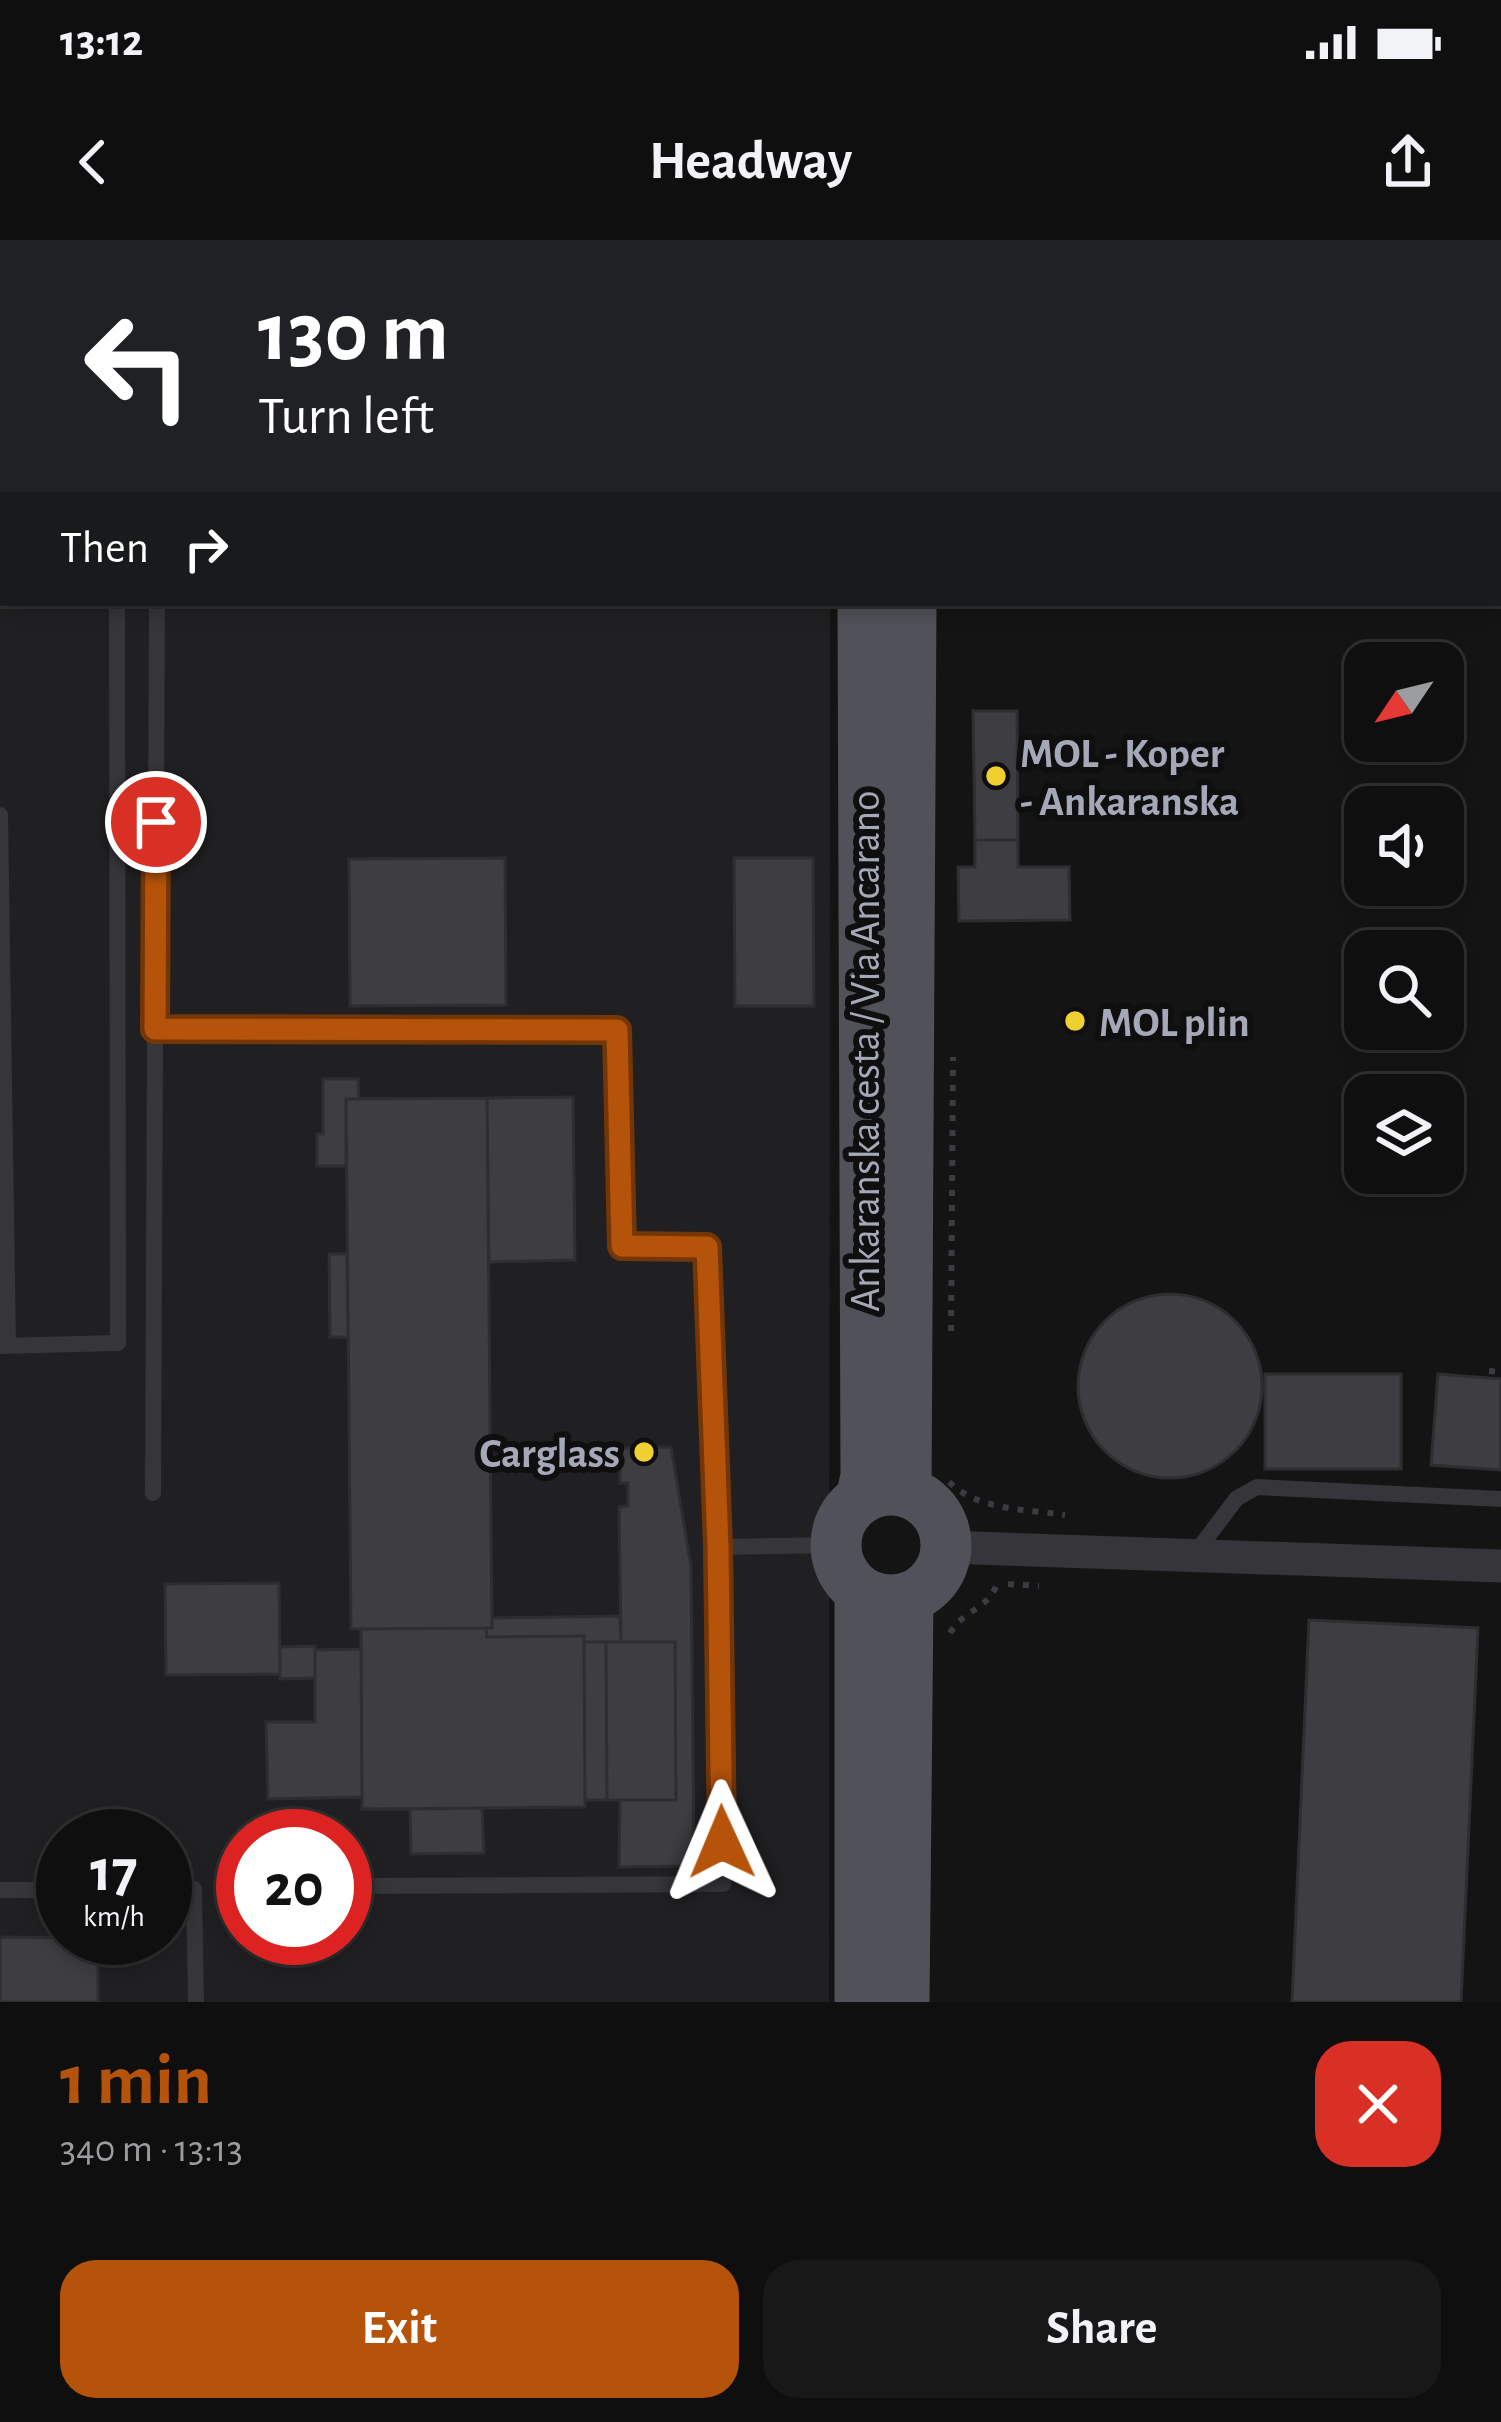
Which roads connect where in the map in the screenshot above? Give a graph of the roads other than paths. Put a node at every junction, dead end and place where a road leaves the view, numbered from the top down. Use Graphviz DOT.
graph roads {
  1 [pos="117,606"];
  2 [pos="157,606"];
  3 [pos="863,606"];
  4 [pos="911,606"];
  5 [pos="0,815"];
  6 [pos="155,1029"];
  7 [pos="4,1346"];
  8 [pos="904,1488"];
  9 [pos="153,1493"];
  10 [pos="1501,1499"];
  11 [pos="836,1544"];
  12 [pos="718,1547"];
  13 [pos="946,1547"];
  14 [pos="1193,1556"];
  15 [pos="1501,1566"];
  16 [pos="884,1594"];
  17 [pos="372,1886"];
  18 [pos="192,1889"];
  19 [pos="0,1890"];
  20 [pos="36,1890"];
  21 [pos="196,2002"];
  22 [pos="860,2002"];
  23 [pos="904,2002"];
  1 -- 7 [label="lane"];
  2 -- 6 [label="lane"];
  3 -- 8 [label="main road, Ankaranska cesta / Via Ancarano"];
  4 -- 8 [label="main road, Ankaranska cesta / Via Ancarano"];
  5 -- 7 [label="lane"];
  6 -- 9 [label="lane"];
  6 -- 12 [label="lane"];
  8 -- 11 [label="main road"];
  8 -- 13 [label="main road"];
  10 -- 14 [label="lane"];
  11 -- 12 [label="lane"];
  11 -- 16 [label="main road"];
  12 -- 17 [label="lane"];
  13 -- 14 [label="street"];
  13 -- 16 [label="main road"];
  14 -- 15 [label="street"];
  16 -- 22 [label="main road"];
  16 -- 23 [label="main road"];
  18 -- 21 [label="lane"];
  19 -- 20 [label="lane"];
}
